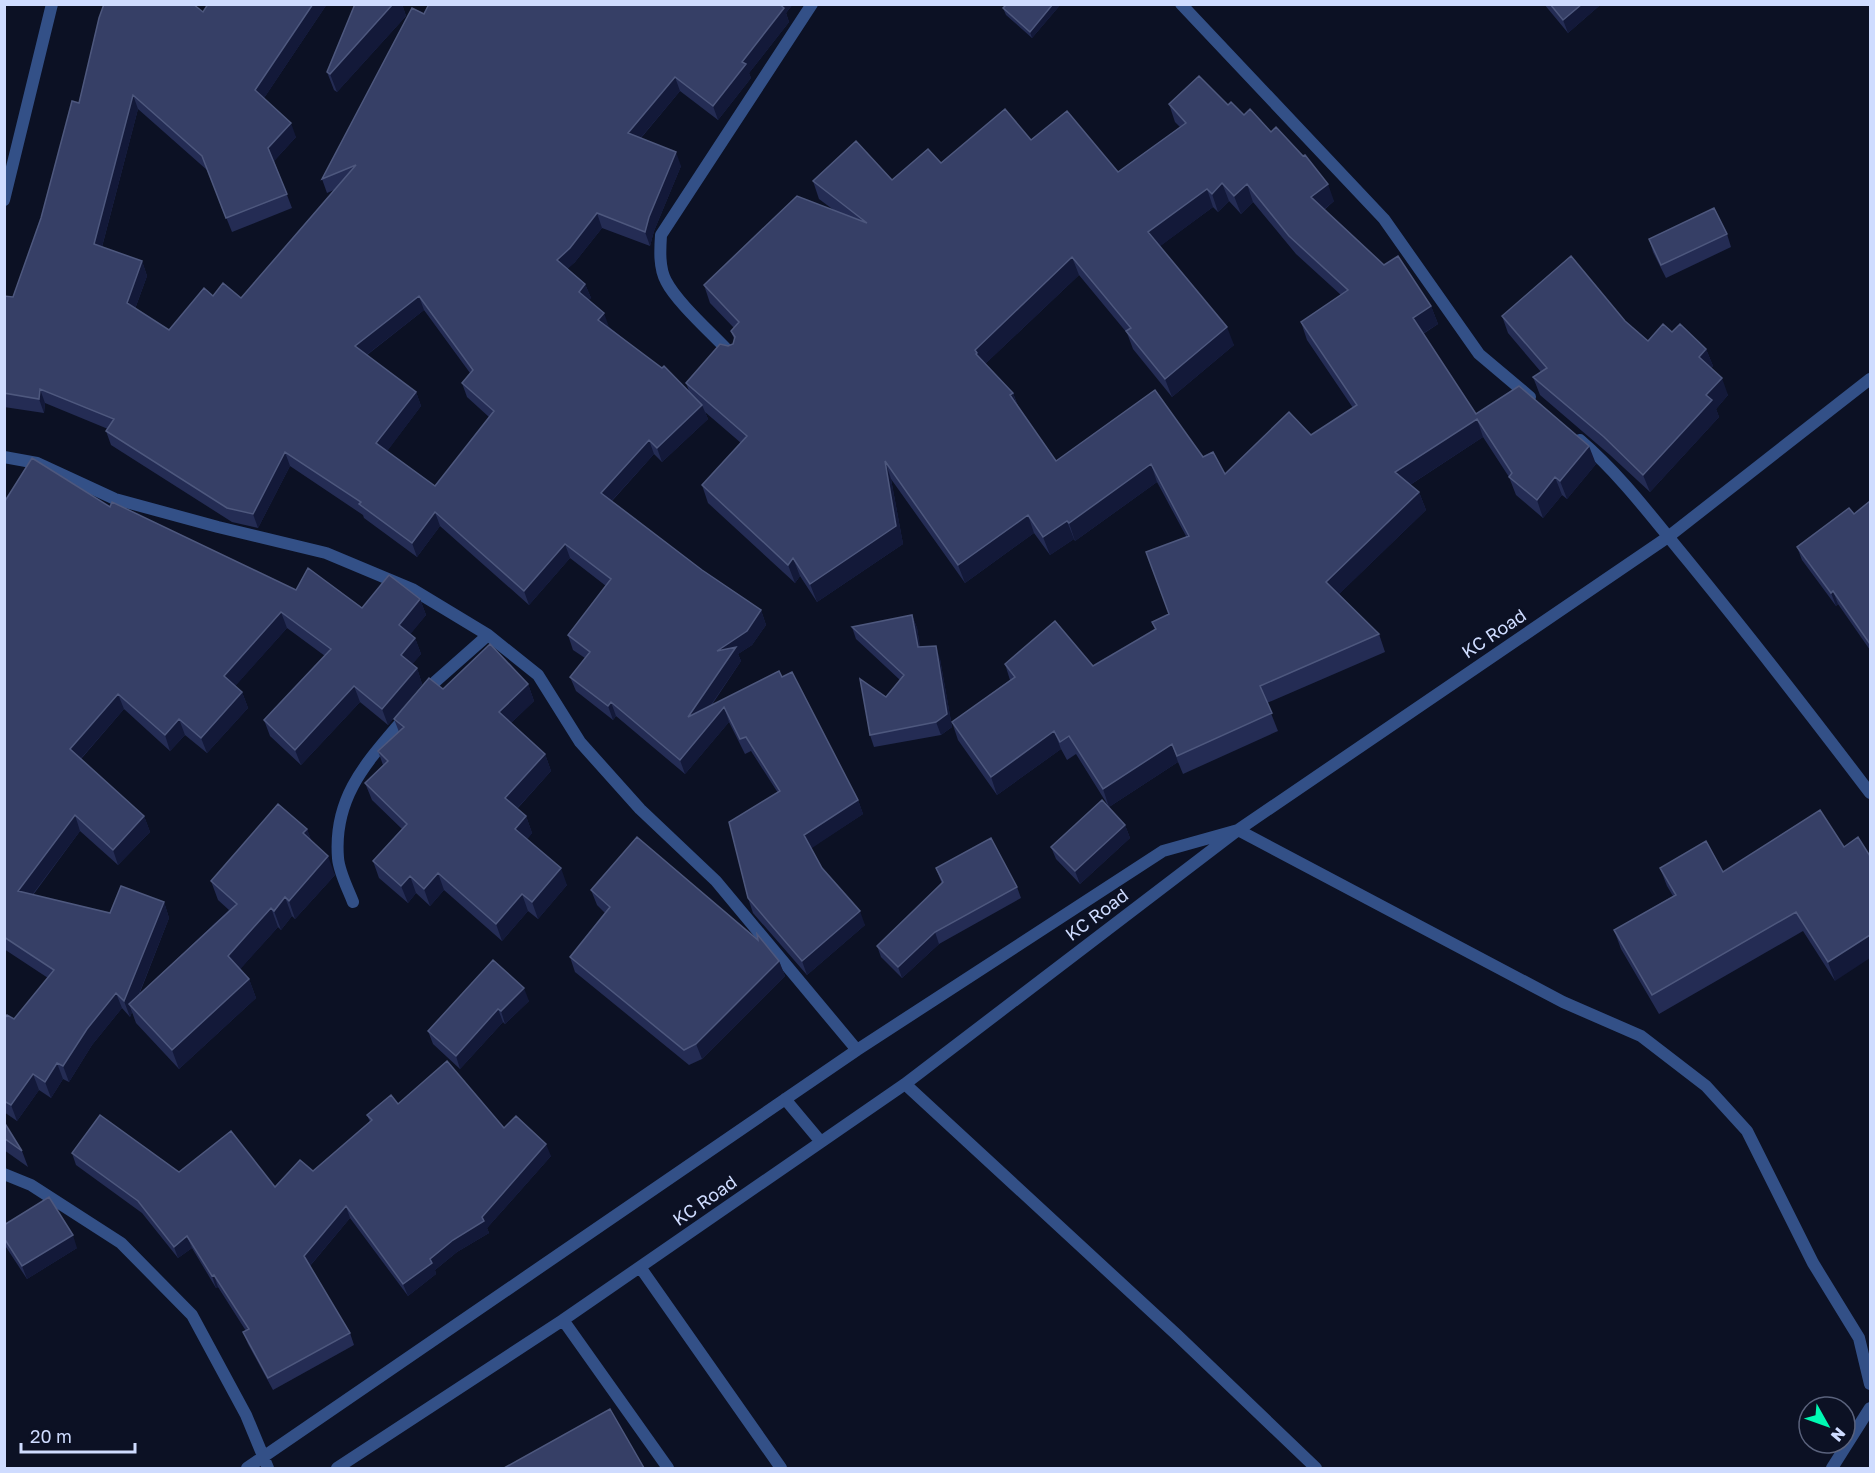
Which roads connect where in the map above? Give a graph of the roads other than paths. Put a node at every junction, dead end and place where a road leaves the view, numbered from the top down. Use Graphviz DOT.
graph roads {
  1 [pos="52,4"];
  2 [pos="812,4"];
  3 [pos="1181,4"];
  4 [pos="4,200"];
  5 [pos="733,356"];
  6 [pos="1870,379"];
  7 [pos="1542,407"];
  8 [pos="1569,430"];
  9 [pos="4,457"];
  10 [pos="1668,537"];
  11 [pos="488,635"];
  12 [pos="1870,793"];
  13 [pos="1238,830"];
  14 [pos="353,902"];
  15 [pos="857,1050"];
  16 [pos="905,1084"];
  17 [pos="785,1099"];
  18 [pos="821,1142"];
  19 [pos="4,1174"];
  20 [pos="640,1267"];
  21 [pos="563,1320"];
  22 [pos="1870,1384"];
  23 [pos="1870,1408"];
  24 [pos="263,1456"];
  25 [pos="247,1468"];
  26 [pos="268,1468"];
  27 [pos="337,1468"];
  28 [pos="668,1468"];
  29 [pos="781,1468"];
  30 [pos="1316,1468"];
  31 [pos="1832,1468"];
  1 -- 4 [label="street"];
  2 -- 5 [label="street"];
  3 -- 7 [label="street"];
  6 -- 10 [label="street, KC Road"];
  8 -- 10 [label="street"];
  9 -- 11 [label="street"];
  10 -- 12 [label="street"];
  10 -- 13 [label="street, KC Road"];
  11 -- 14 [label="street"];
  11 -- 15 [label="street"];
  13 -- 15 [label="street"];
  13 -- 16 [label="street, KC Road"];
  13 -- 22 [label="street"];
  15 -- 17 [label="street"];
  16 -- 18 [label="street, KC Road"];
  16 -- 30 [label="street"];
  17 -- 18 [label="street"];
  17 -- 24 [label="street"];
  18 -- 20 [label="street, KC Road"];
  19 -- 24 [label="street"];
  20 -- 21 [label="street, KC Road"];
  20 -- 29 [label="street"];
  21 -- 27 [label="street, KC Road"];
  21 -- 28 [label="street"];
  23 -- 31 [label="street"];
  24 -- 25 [label="street"];
  24 -- 26 [label="street"];
}
